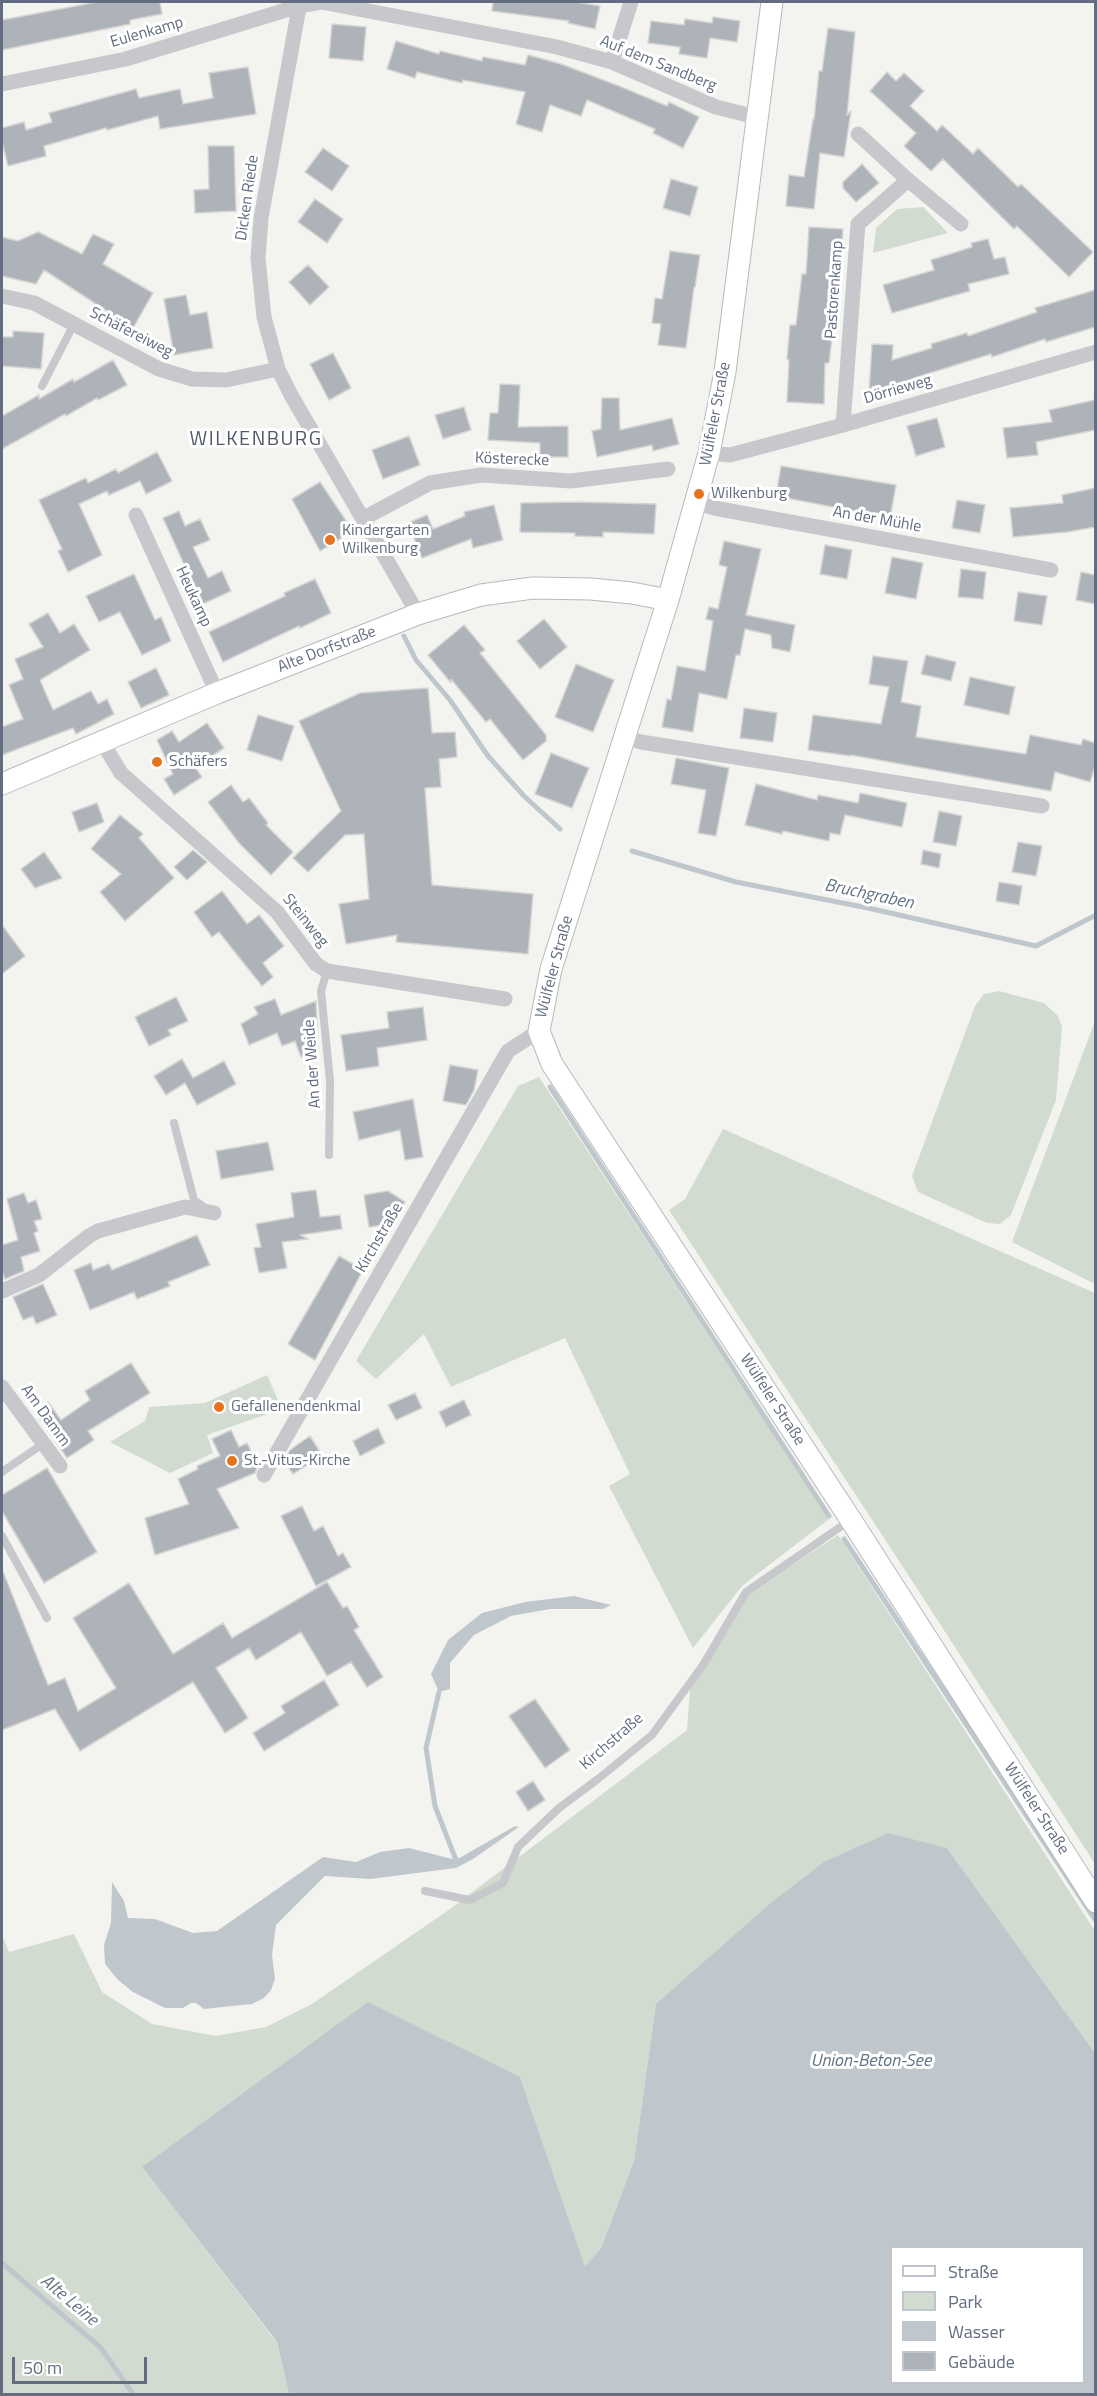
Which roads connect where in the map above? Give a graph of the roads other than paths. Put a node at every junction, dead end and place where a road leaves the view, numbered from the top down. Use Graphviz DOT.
graph roads {
  1 [pos="631,2"];
  2 [pos="772,2"];
  3 [pos="299,4"];
  4 [pos="612,62"];
  5 [pos="2,84"];
  6 [pos="756,117"];
  7 [pos="858,134"];
  8 [pos="908,180"];
  9 [pos="961,224"];
  10 [pos="2,296"];
  11 [pos="74,324"];
  12 [pos="1095,352"];
  13 [pos="278,369"];
  14 [pos="42,386"];
  15 [pos="843,425"];
  16 [pos="710,453"];
  17 [pos="668,469"];
  18 [pos="697,503"];
  19 [pos="136,515"];
  20 [pos="364,518"];
  21 [pos="1051,570"];
  22 [pos="668,600"];
  23 [pos="418,614"];
  24 [pos="217,693"];
  25 [pos="626,737"];
  26 [pos="102,742"];
  27 [pos="2,783"];
  28 [pos="1042,806"];
  29 [pos="327,971"];
  30 [pos="505,999"];
  31 [pos="539,1031"];
  32 [pos="174,1123"];
  33 [pos="329,1155"];
  34 [pos="214,1213"];
  35 [pos="2,1291"];
  36 [pos="2,1387"];
  37 [pos="44,1443"];
  38 [pos="60,1466"];
  39 [pos="2,1472"];
  40 [pos="264,1475"];
  41 [pos="850,1520"];
  42 [pos="2,1536"];
  43 [pos="47,1618"];
  44 [pos="425,1891"];
  45 [pos="1095,1902"];
  1 -- 4 [label="street"];
  2 -- 6 [label="main road, Wülfeler Straße"];
  3 -- 4 [label="street, Auf dem Sandberg"];
  3 -- 5 [label="street, Eulenkamp"];
  3 -- 13 [label="street, Dicken Riede"];
  4 -- 6 [label="street, Auf dem Sandberg"];
  6 -- 16 [label="main road, Wülfeler Straße"];
  7 -- 8 [label="street"];
  8 -- 9 [label="street"];
  8 -- 15 [label="street, Pastorenkamp"];
  10 -- 11 [label="street, Schäfereiweg"];
  11 -- 13 [label="street, Schäfereiweg"];
  11 -- 14 [label="lane, Schäfereiweg"];
  12 -- 15 [label="street, Dörrieweg"];
  13 -- 20 [label="street, Dicken Riede"];
  15 -- 16 [label="street, Dörrieweg"];
  16 -- 18 [label="main road, Wülfeler Straße"];
  17 -- 20 [label="street, Kösterecke"];
  18 -- 21 [label="street, An der Mühle"];
  18 -- 22 [label="main road, Wülfeler Straße"];
  19 -- 24 [label="street, Heukamp"];
  20 -- 23 [label="street, Dicken Riede"];
  22 -- 23 [label="main road, Alte Dorfstraße"];
  22 -- 25 [label="main road, Wülfeler Straße"];
  23 -- 24 [label="main road, Alte Dorfstraße"];
  24 -- 26 [label="main road, Alte Dorfstraße"];
  25 -- 28 [label="street"];
  25 -- 31 [label="main road, Wülfeler Straße"];
  26 -- 27 [label="main road, Alte Dorfstraße"];
  26 -- 29 [label="street, Steinweg"];
  29 -- 30 [label="street, Steinweg"];
  29 -- 33 [label="lane, An der Weide"];
  31 -- 40 [label="street, Kirchstraße"];
  31 -- 41 [label="main road, Wülfeler Straße"];
  32 -- 34 [label="lane"];
  34 -- 35 [label="street"];
  36 -- 37 [label="street, Am Damm"];
  37 -- 38 [label="street, Am Damm"];
  37 -- 39 [label="lane"];
  41 -- 44 [label="lane, Kirchstraße"];
  41 -- 45 [label="main road, Wülfeler Straße"];
  42 -- 43 [label="lane"];
}
